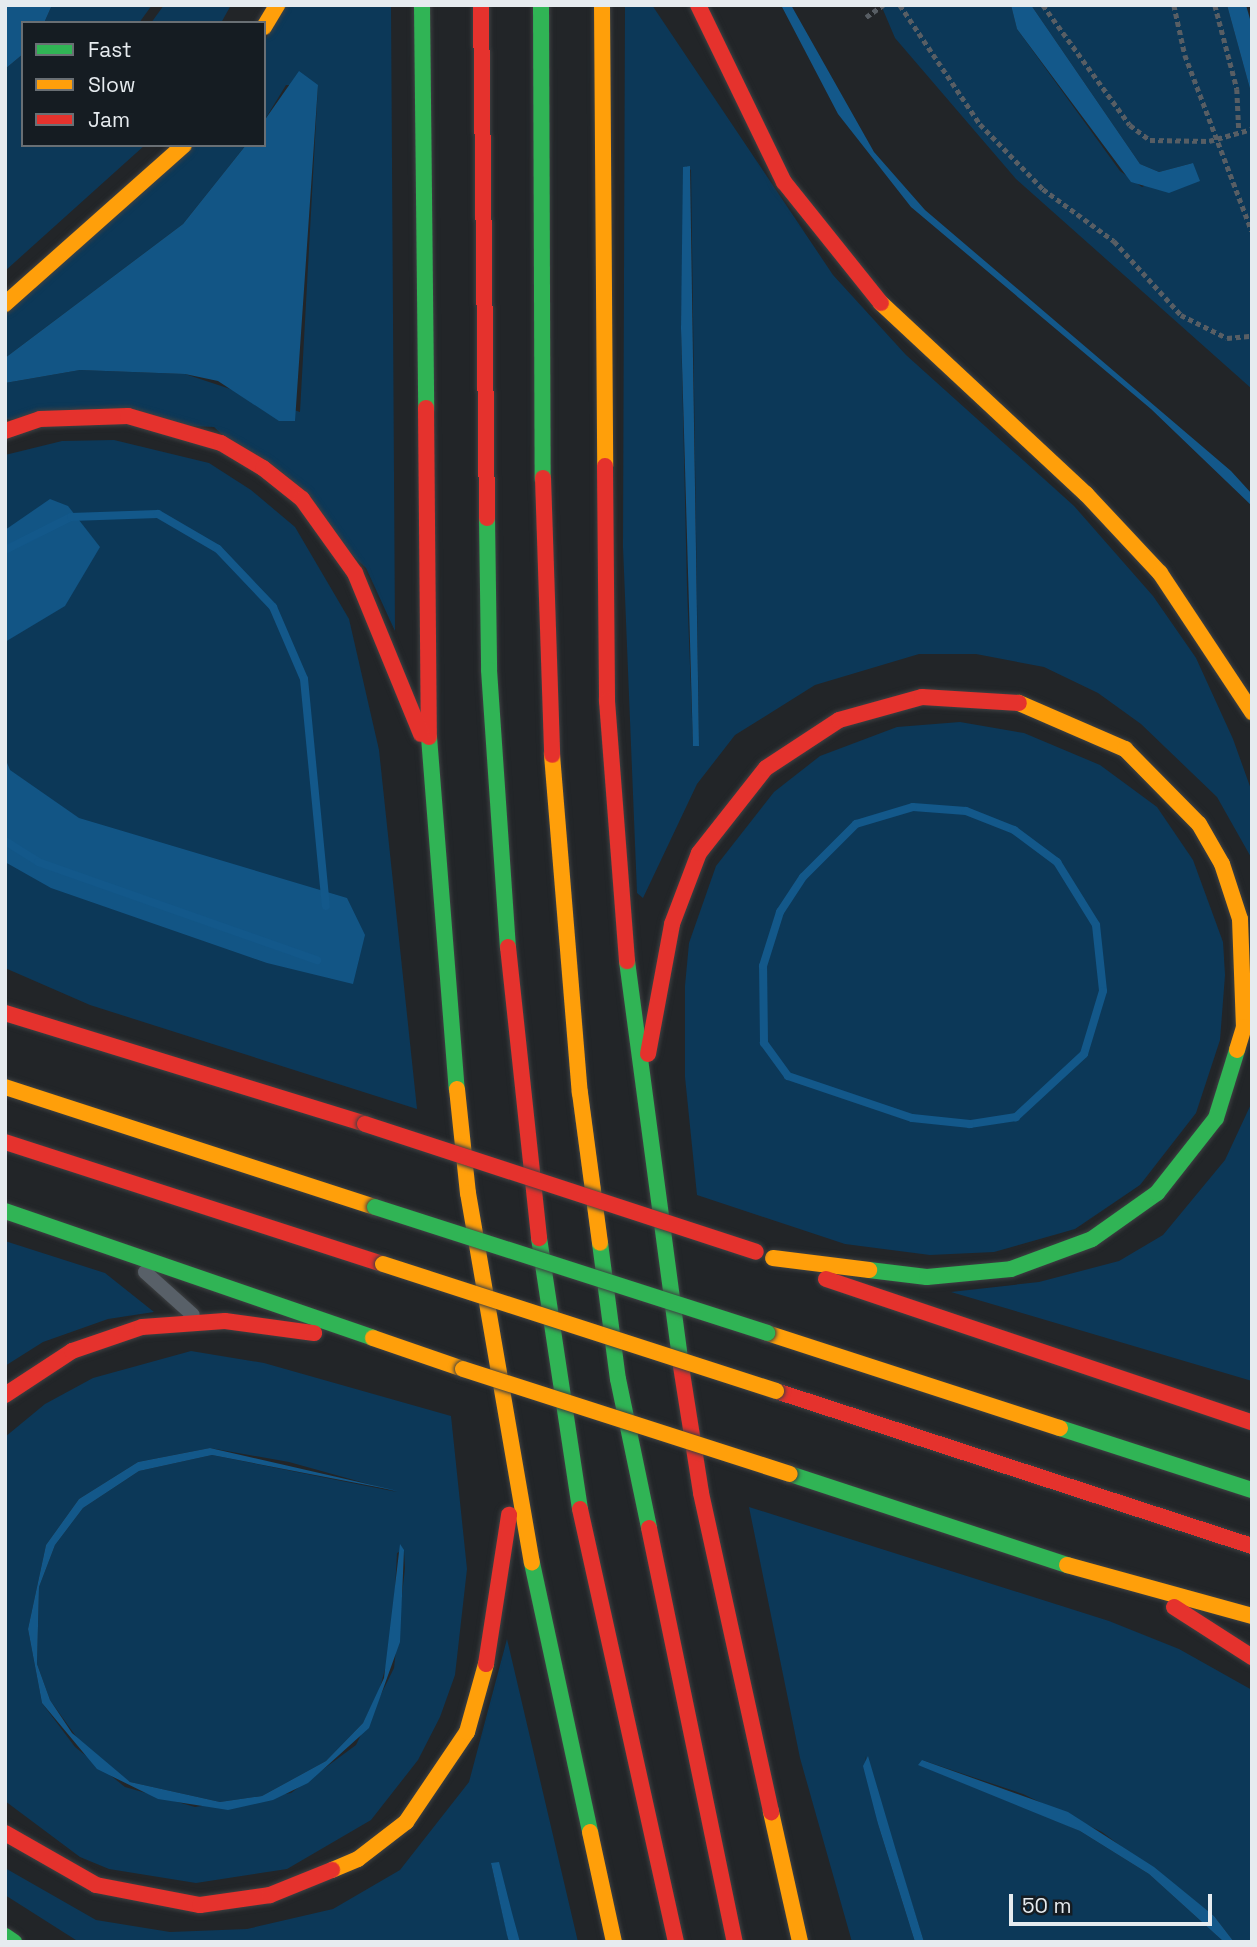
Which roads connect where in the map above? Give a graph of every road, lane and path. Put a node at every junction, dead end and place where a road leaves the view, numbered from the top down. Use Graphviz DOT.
graph roads {
  1 [pos="276,5"];
  2 [pos="422,5"];
  3 [pos="481,5"];
  4 [pos="541,5"];
  5 [pos="602,5"];
  6 [pos="698,5"];
  7 [pos="883,5"];
  8 [pos="900,5"];
  9 [pos="1043,5"];
  10 [pos="1174,5"];
  11 [pos="1215,5"];
  12 [pos="866,17"];
  13 [pos="266,23"];
  14 [pos="1252,129"];
  15 [pos="1239,131"];
  16 [pos="1216,138"];
  17 [pos="182,147"];
  18 [pos="1252,231"];
  19 [pos="5,304"];
  20 [pos="1252,336"];
  21 [pos="5,431"];
  22 [pos="1252,712"];
  23 [pos="429,753"];
  24 [pos="5,993"];
  25 [pos="5,1013"];
  26 [pos="83,1033"];
  27 [pos="5,1087"];
  28 [pos="641,1087"];
  29 [pos="5,1142"];
  30 [pos="5,1212"];
  31 [pos="122,1249"];
  32 [pos="773,1258"];
  33 [pos="204,1321"];
  34 [pos="394,1347"];
  35 [pos="5,1395"];
  36 [pos="1252,1422"];
  37 [pos="514,1478"];
  38 [pos="1252,1490"];
  39 [pos="1252,1546"];
  40 [pos="1145,1590"];
  41 [pos="1252,1616"];
  42 [pos="1252,1657"];
  43 [pos="771,1831"];
  44 [pos="5,1833"];
  45 [pos="813,1917"];
  46 [pos="5,1936"];
  47 [pos="14,1942"];
  48 [pos="614,1942"];
  49 [pos="676,1942"];
  50 [pos="735,1942"];
  51 [pos="800,1942"];
  1 -- 13 [label="highway"];
  2 -- 23 [label="highway"];
  3 -- 49 [label="highway"];
  4 -- 50 [label="highway"];
  5 -- 28 [label="highway"];
  6 -- 22 [label="highway"];
  7 -- 12 [label="path"];
  8 -- 20 [label="path"];
  9 -- 16 [label="path"];
  10 -- 16 [label="path"];
  11 -- 15 [label="path"];
  14 -- 15 [label="path"];
  15 -- 16 [label="path"];
  16 -- 18 [label="path"];
  17 -- 19 [label="highway"];
  21 -- 23 [label="highway"];
  23 -- 37 [label="highway"];
  24 -- 26 [label="highway"];
  25 -- 26 [label="highway"];
  26 -- 32 [label="highway, bridge"];
  27 -- 38 [label="highway, bridge"];
  28 -- 32 [label="highway"];
  28 -- 43 [label="highway"];
  29 -- 39 [label="highway, bridge"];
  30 -- 31 [label="highway"];
  31 -- 33 [label="lane"];
  31 -- 34 [label="highway"];
  32 -- 36 [label="highway"];
  33 -- 34 [label="highway"];
  33 -- 35 [label="highway"];
  34 -- 40 [label="highway, bridge"];
  37 -- 44 [label="highway"];
  37 -- 48 [label="highway"];
  40 -- 41 [label="highway"];
  40 -- 42 [label="highway"];
  43 -- 45 [label="highway"];
  43 -- 51 [label="highway"];
  46 -- 47 [label="highway"];
}
